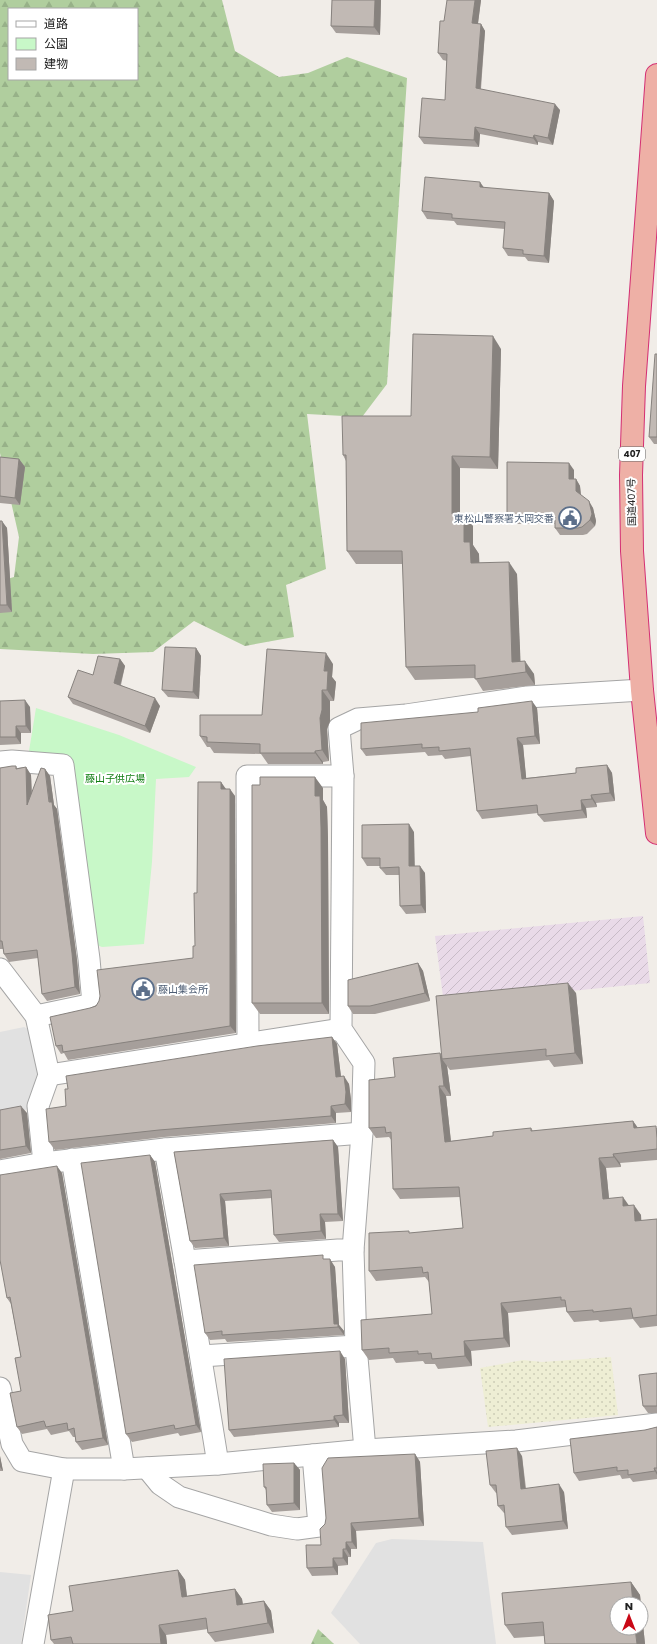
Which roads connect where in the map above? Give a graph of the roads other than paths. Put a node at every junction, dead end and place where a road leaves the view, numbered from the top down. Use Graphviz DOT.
graph roads {
  1 [pos="657,75"];
  2 [pos="642,690"];
  3 [pos="0,762"];
  4 [pos="343,776"];
  5 [pos="657,833"];
  6 [pos="0,969"];
  7 [pos="36,1016"];
  8 [pos="341,1029"];
  9 [pos="248,1043"];
  10 [pos="49,1075"];
  11 [pos="362,1133"];
  12 [pos="165,1149"];
  13 [pos="72,1159"];
  14 [pos="44,1163"];
  15 [pos="0,1171"];
  16 [pos="353,1250"];
  17 [pos="185,1261"];
  18 [pos="356,1346"];
  19 [pos="201,1356"];
  20 [pos="0,1388"];
  21 [pos="657,1424"];
  22 [pos="365,1450"];
  23 [pos="313,1455"];
  24 [pos="218,1464"];
  25 [pos="147,1468"];
  26 [pos="64,1469"];
  27 [pos="124,1469"];
  28 [pos="33,1644"];
  1 -- 2 [label="highway, 国道407号 / 407"];
  2 -- 4 [label="street"];
  2 -- 5 [label="highway, 国道407号 / 407"];
  3 -- 7 [label="street"];
  4 -- 8 [label="street"];
  4 -- 9 [label="street"];
  6 -- 7 [label="street"];
  7 -- 10 [label="street"];
  8 -- 9 [label="street"];
  8 -- 11 [label="street"];
  9 -- 10 [label="street"];
  10 -- 14 [label="street"];
  11 -- 12 [label="street"];
  11 -- 16 [label="street"];
  12 -- 13 [label="street"];
  12 -- 17 [label="street"];
  13 -- 14 [label="street"];
  13 -- 27 [label="street"];
  14 -- 15 [label="street"];
  16 -- 17 [label="street"];
  16 -- 18 [label="street"];
  17 -- 19 [label="street"];
  18 -- 19 [label="street"];
  18 -- 22 [label="street"];
  19 -- 24 [label="street"];
  20 -- 26 [label="street"];
  21 -- 22 [label="street"];
  22 -- 23 [label="street"];
  23 -- 24 [label="street"];
  23 -- 25 [label="street"];
  24 -- 25 [label="street"];
  25 -- 27 [label="street"];
  26 -- 27 [label="street"];
  26 -- 28 [label="street"];
}
